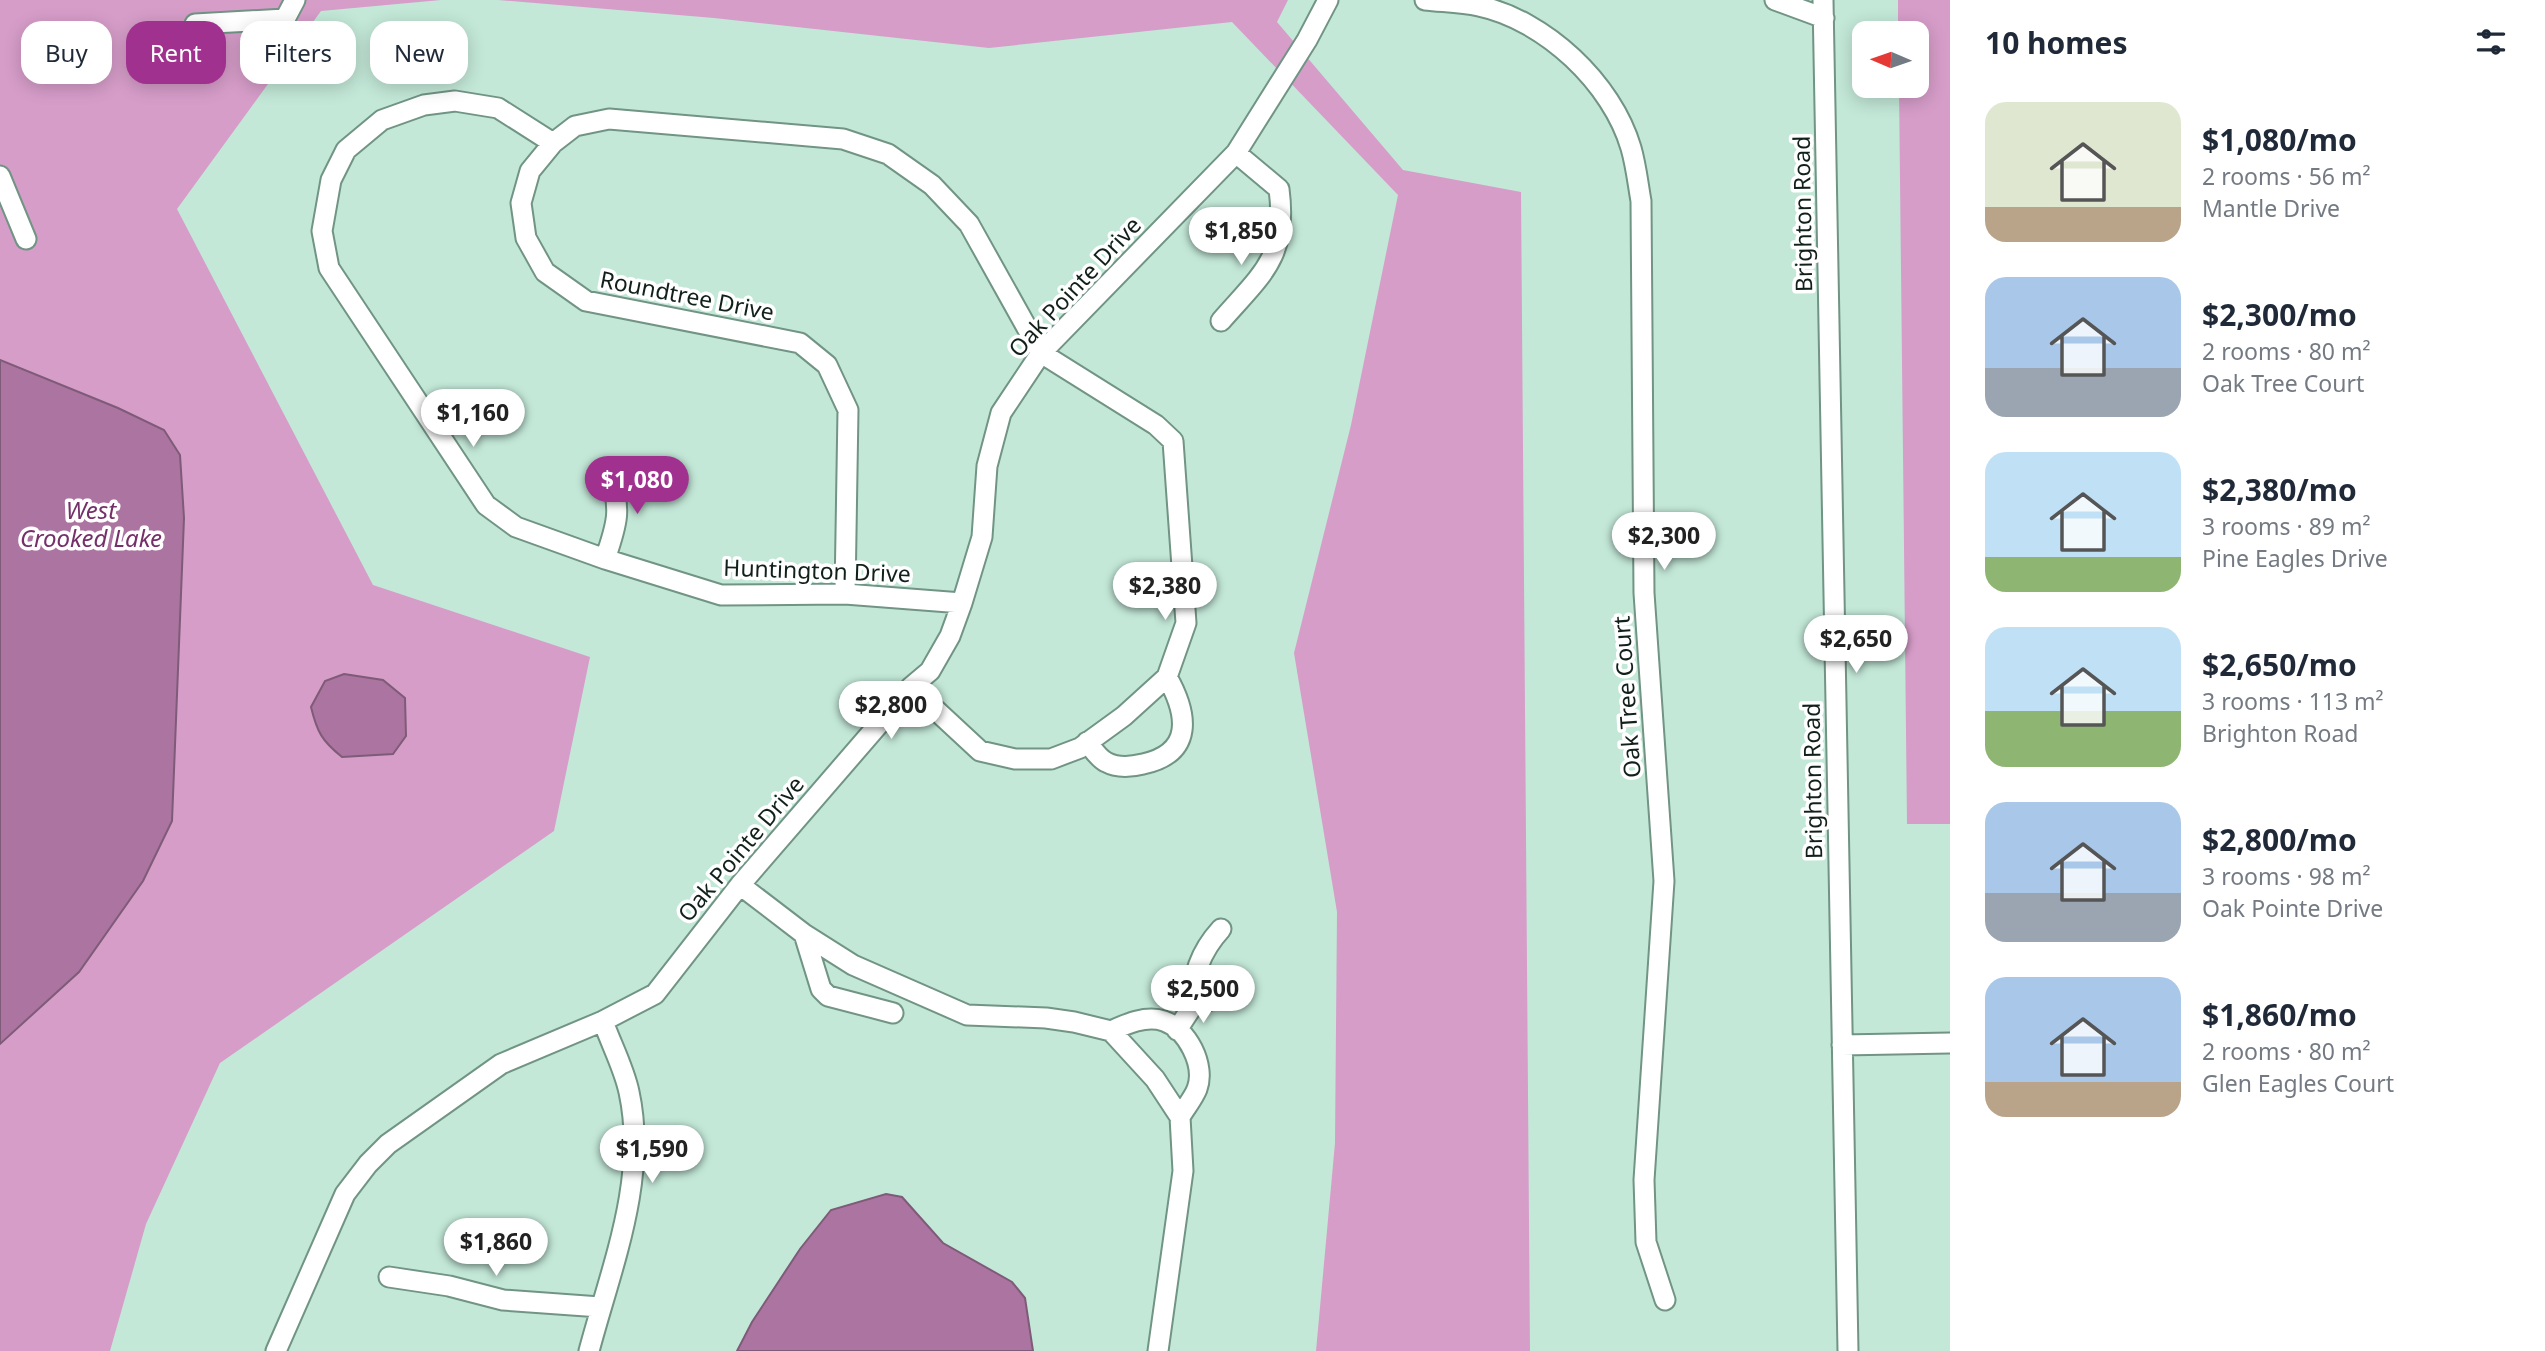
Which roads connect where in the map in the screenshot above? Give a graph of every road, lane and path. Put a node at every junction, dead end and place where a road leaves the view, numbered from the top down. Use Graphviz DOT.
graph roads {
  1 [pos="295,0"];
  2 [pos="1328,0"];
  3 [pos="1425,0"];
  4 [pos="1775,0"];
  5 [pos="1824,9"];
  6 [pos="226,22"];
  7 [pos="553,142"];
  8 [pos="1236,153"];
  9 [pos="0,176"];
  10 [pos="26,239"];
  11 [pos="1221,321"];
  12 [pos="1041,353"];
  13 [pos="610,472"];
  14 [pos="605,559"];
  15 [pos="845,594"];
  16 [pos="962,603"];
  17 [pos="1167,677"];
  18 [pos="911,687"];
  19 [pos="1087,743"];
  20 [pos="740,885"];
  21 [pos="1221,929"];
  22 [pos="804,934"];
  23 [pos="1236,990"];
  24 [pos="1192,1007"];
  25 [pos="893,1013"];
  26 [pos="603,1021"];
  27 [pos="1177,1030"];
  28 [pos="1111,1031"];
  29 [pos="1950,1043"];
  30 [pos="1842,1045"];
  31 [pos="1180,1117"];
  32 [pos="389,1277"];
  33 [pos="1665,1300"];
  34 [pos="600,1307"];
  35 [pos="276,1351"];
  36 [pos="589,1351"];
  37 [pos="1158,1351"];
  38 [pos="1848,1351"];
  1 -- 6 [label="street"];
  2 -- 8 [label="street, Oak Pointe Drive"];
  3 -- 33 [label="street, Oak Tree Court"];
  4 -- 5 [label="street"];
  5 -- 30 [label="street, Brighton Road"];
  7 -- 12 [label="street, Roundtree Drive"];
  7 -- 14 [label="street, Huntington Drive"];
  7 -- 15 [label="street, Roundtree Drive"];
  8 -- 11 [label="street"];
  8 -- 12 [label="street, Oak Pointe Drive"];
  9 -- 10 [label="street"];
  12 -- 16 [label="street, Oak Pointe Drive"];
  12 -- 17 [label="street"];
  13 -- 14 [label="street"];
  14 -- 15 [label="street, Huntington Drive"];
  15 -- 16 [label="street, Huntington Drive"];
  16 -- 18 [label="street, Oak Pointe Drive"];
  17 -- 19 [label="street"];
  17 -- 19 [label="street"];
  18 -- 19 [label="street"];
  18 -- 20 [label="street, Oak Pointe Drive"];
  20 -- 22 [label="street"];
  20 -- 26 [label="street, Oak Pointe Drive"];
  21 -- 24 [label="street"];
  22 -- 25 [label="street"];
  22 -- 28 [label="street"];
  23 -- 24 [label="street"];
  24 -- 27 [label="street"];
  26 -- 34 [label="street"];
  26 -- 35 [label="street, Oak Pointe Drive"];
  27 -- 28 [label="street"];
  27 -- 31 [label="street"];
  28 -- 31 [label="street"];
  29 -- 30 [label="street"];
  30 -- 38 [label="street, Brighton Road"];
  31 -- 37 [label="street"];
  32 -- 34 [label="street"];
  34 -- 36 [label="street"];
}
